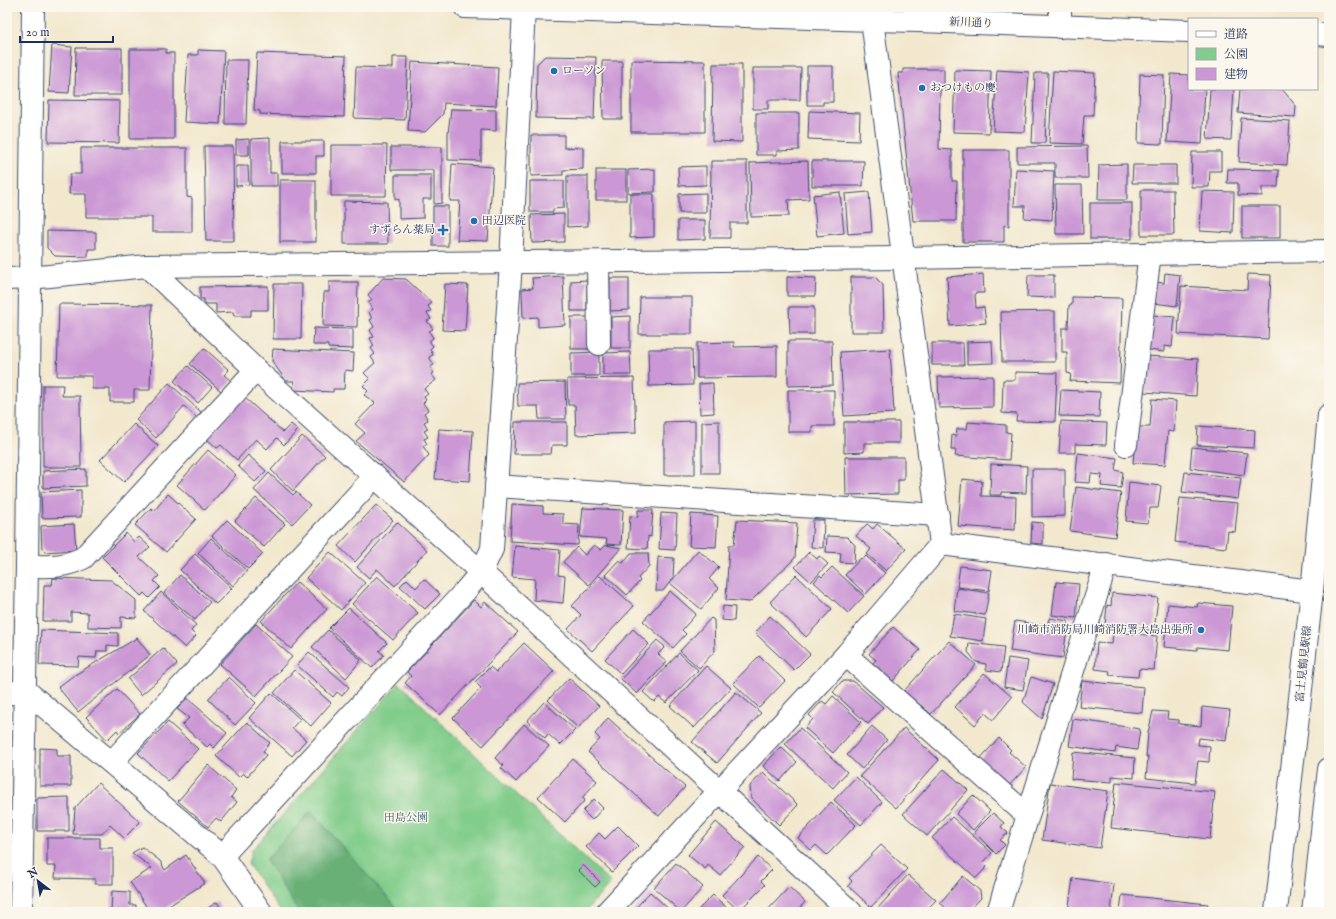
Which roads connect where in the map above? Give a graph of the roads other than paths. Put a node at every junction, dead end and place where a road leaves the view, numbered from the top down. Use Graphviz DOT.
graph roads {
  1 [pos="33,7"];
  2 [pos="465,7"];
  3 [pos="524,9"];
  4 [pos="872,14"];
  5 [pos="1060,17"];
  6 [pos="1188,31"];
  7 [pos="1318,34"];
  8 [pos="1329,35"];
  9 [pos="1329,250"];
  10 [pos="1150,253"];
  11 [pos="903,258"];
  12 [pos="511,262"];
  13 [pos="598,262"];
  14 [pos="147,266"];
  15 [pos="30,278"];
  16 [pos="7,279"];
  17 [pos="599,344"];
  18 [pos="256,370"];
  19 [pos="1329,415"];
  20 [pos="1126,445"];
  21 [pos="375,476"];
  22 [pos="496,486"];
  23 [pos="938,515"];
  24 [pos="941,544"];
  25 [pos="1106,564"];
  26 [pos="27,566"];
  27 [pos="481,572"];
  28 [pos="1312,591"];
  29 [pos="846,655"];
  30 [pos="16,692"];
  31 [pos="112,762"];
  32 [pos="1329,769"];
  33 [pos="719,790"];
  34 [pos="1028,816"];
  35 [pos="222,856"];
  36 [pos="21,912"];
  37 [pos="261,912"];
  38 [pos="606,912"];
  39 [pos="851,912"];
  40 [pos="998,912"];
  41 [pos="1276,912"];
  42 [pos="1313,912"];
  1 -- 15 [label="street"];
  2 -- 3 [label="street, 新川通り"];
  3 -- 4 [label="street, 新川通り"];
  3 -- 12 [label="street"];
  4 -- 5 [label="street, 新川通り"];
  4 -- 11 [label="street"];
  5 -- 6 [label="street, 新川通り"];
  7 -- 8 [label="street"];
  9 -- 10 [label="street"];
  10 -- 11 [label="street"];
  10 -- 20 [label="street"];
  11 -- 13 [label="street"];
  11 -- 23 [label="street"];
  12 -- 13 [label="street"];
  12 -- 14 [label="street"];
  12 -- 22 [label="street"];
  13 -- 17 [label="street"];
  14 -- 15 [label="street"];
  14 -- 18 [label="street"];
  15 -- 16 [label="street"];
  15 -- 26 [label="street"];
  18 -- 21 [label="street"];
  18 -- 26 [label="street"];
  19 -- 28 [label="street, 富士見鶴見駅線"];
  21 -- 27 [label="street"];
  21 -- 31 [label="street"];
  22 -- 23 [label="street"];
  22 -- 27 [label="street"];
  23 -- 24 [label="street"];
  24 -- 25 [label="street"];
  24 -- 29 [label="street"];
  25 -- 28 [label="street"];
  25 -- 34 [label="street"];
  26 -- 30 [label="street"];
  27 -- 33 [label="street"];
  27 -- 35 [label="street"];
  28 -- 41 [label="street, 富士見鶴見駅線"];
  29 -- 33 [label="street"];
  29 -- 34 [label="street"];
  30 -- 31 [label="street"];
  30 -- 36 [label="street"];
  31 -- 35 [label="street"];
  32 -- 42 [label="street"];
  33 -- 38 [label="street"];
  33 -- 39 [label="street"];
  34 -- 40 [label="street"];
  35 -- 37 [label="street"];
}
